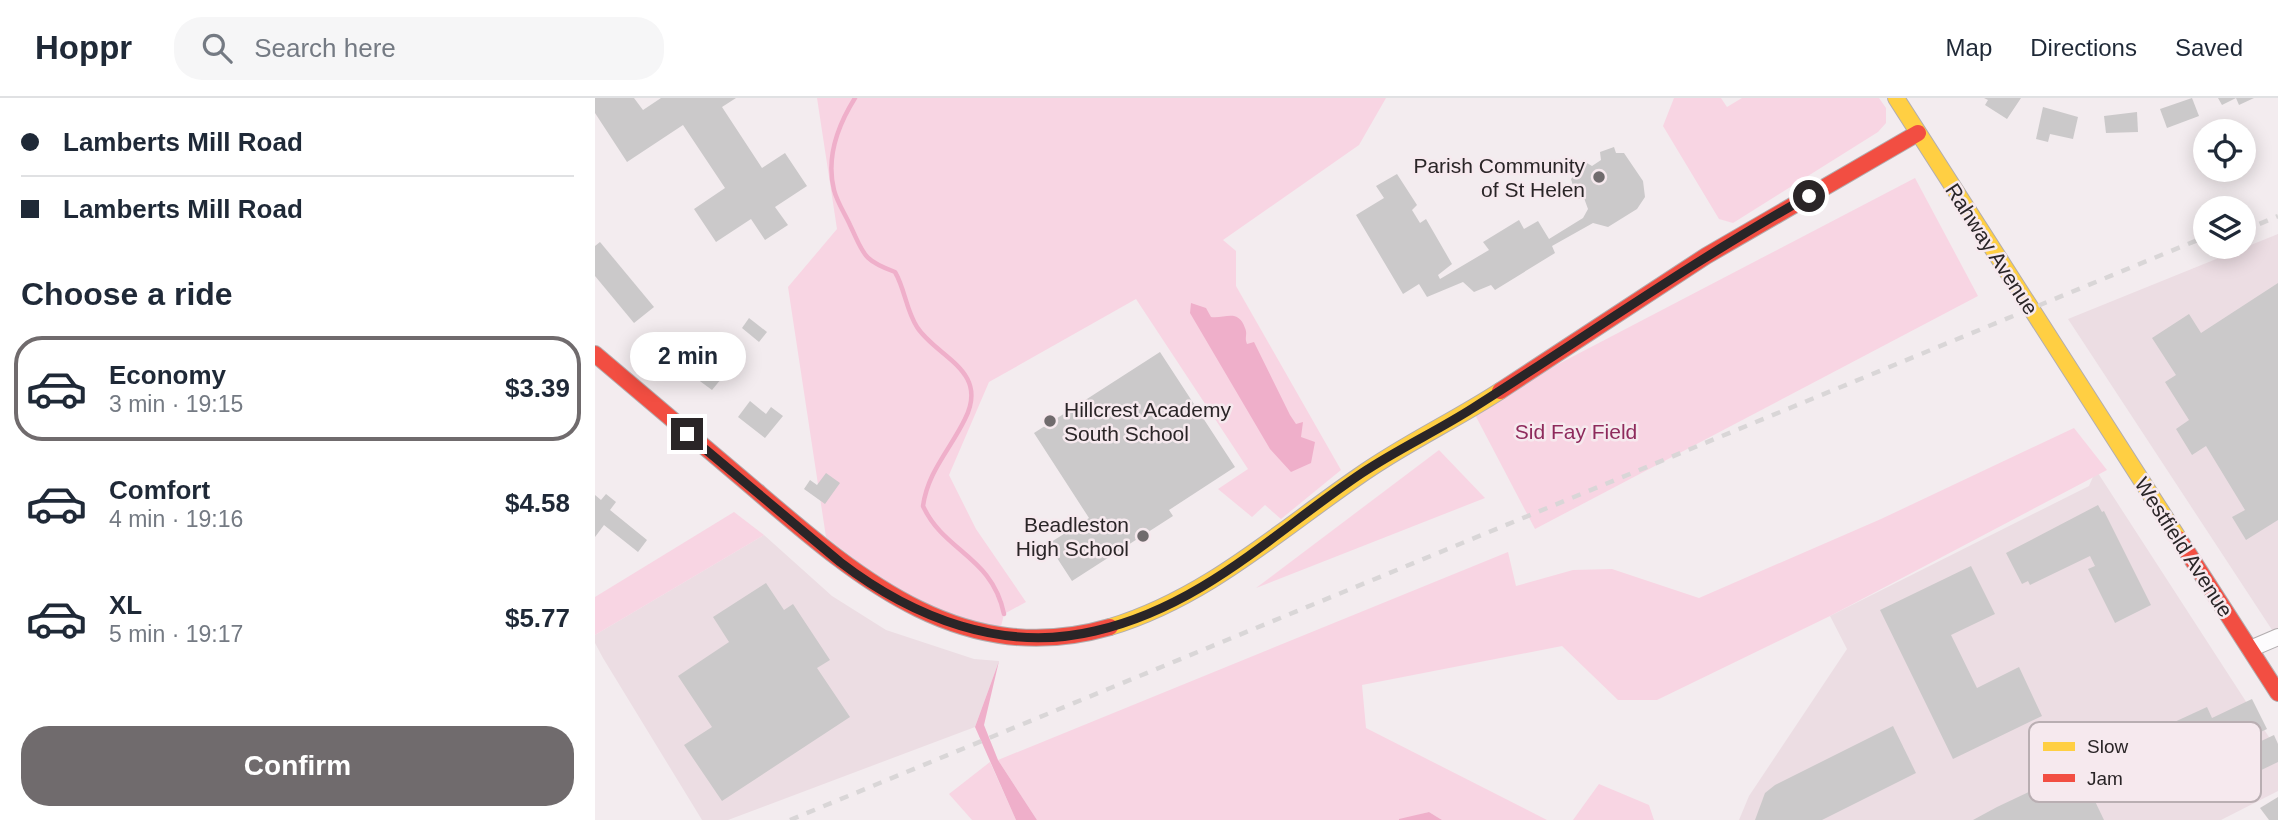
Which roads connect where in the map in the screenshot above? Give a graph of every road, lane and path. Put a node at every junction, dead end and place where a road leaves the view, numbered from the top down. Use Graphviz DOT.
graph roads {
  1 [pos="1896,98"];
  2 [pos="1918,134"];
  3 [pos="595,354"];
  4 [pos="2089,401"];
  5 [pos="2278,636"];
  6 [pos="2250,649"];
  7 [pos="2278,693"];
  1 -- 2 [label="street, Rahway Avenue"];
  2 -- 3 [label="street"];
  2 -- 4 [label="street, Rahway Avenue"];
  4 -- 6 [label="street, Westfield Avenue"];
  5 -- 6 [label="street"];
  6 -- 7 [label="street, Westfield Avenue"];
}
